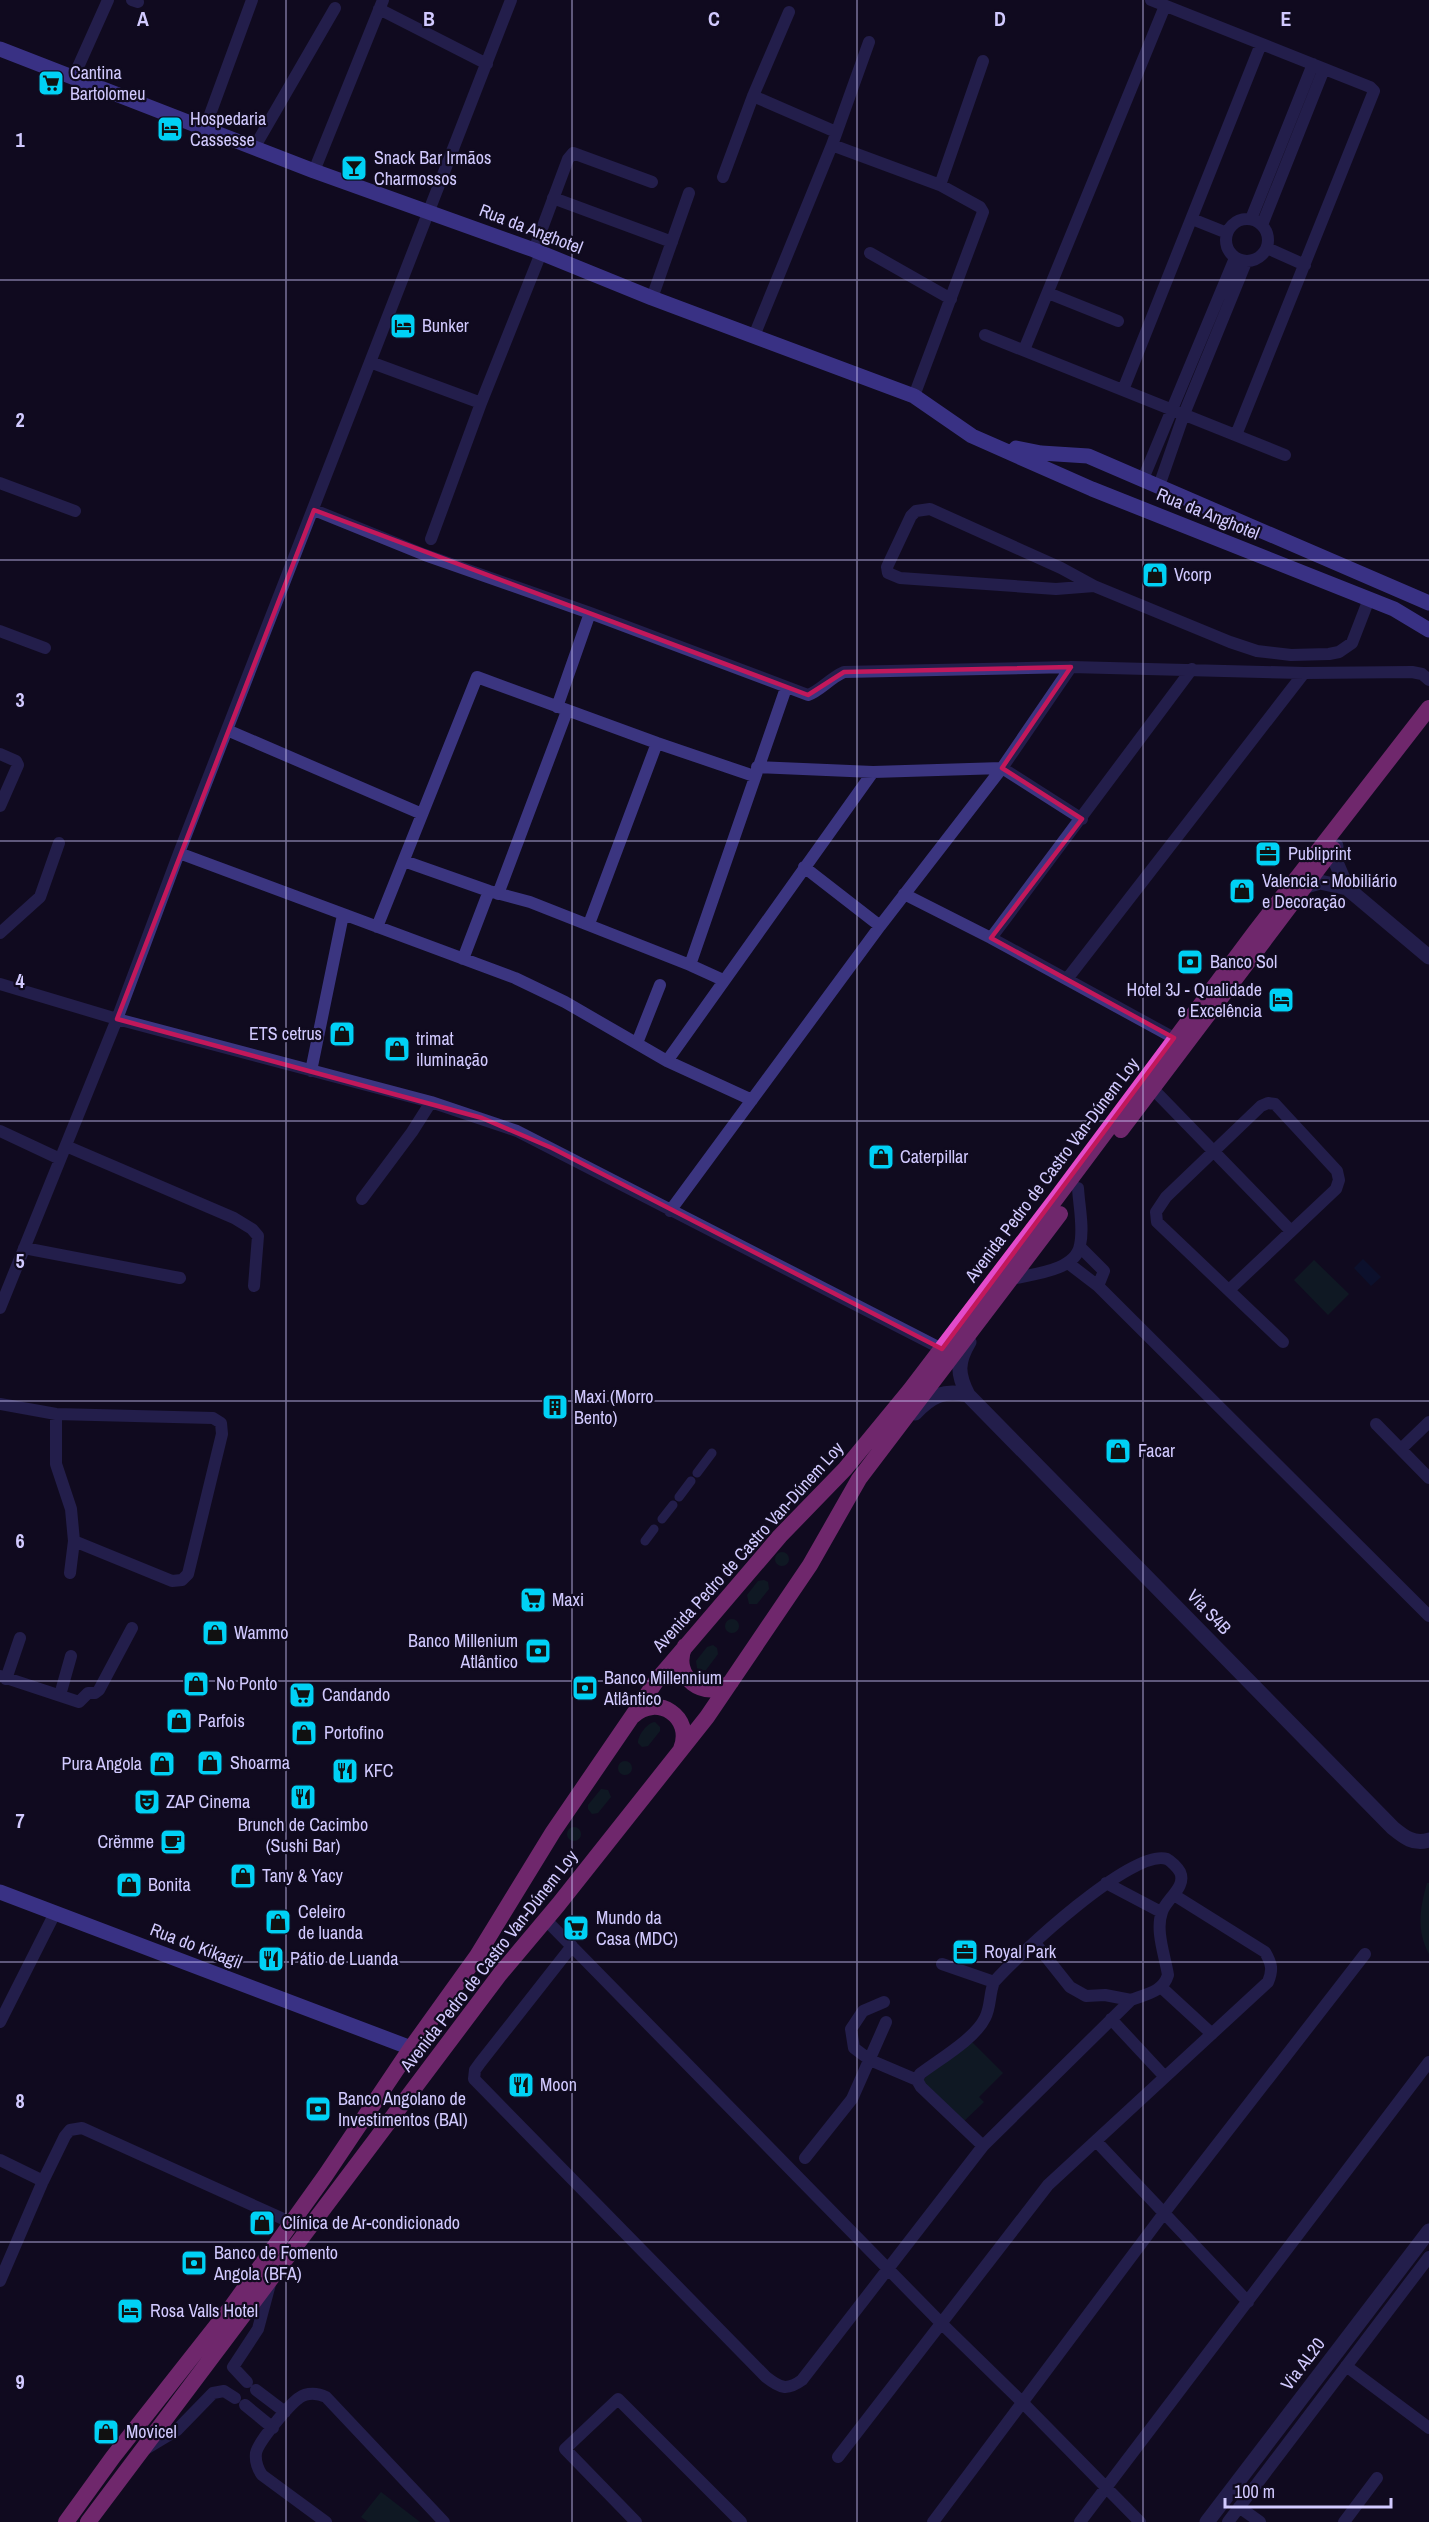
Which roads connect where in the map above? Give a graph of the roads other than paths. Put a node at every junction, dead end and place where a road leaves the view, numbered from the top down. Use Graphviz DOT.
graph roads {
  1 [pos="108,0"];
  2 [pos="252,0"];
  3 [pos="511,0"];
  4 [pos="1150,0"];
  5 [pos="381,5"];
  6 [pos="1165,6"];
  7 [pos="335,8"];
  8 [pos="789,12"];
  9 [pos="869,42"];
  10 [pos="1262,44"];
  11 [pos="0,49"];
  12 [pos="983,61"];
  13 [pos="487,64"];
  14 [pos="1319,67"];
  15 [pos="74,76"];
  16 [pos="753,96"];
  17 [pos="205,128"];
  18 [pos="836,132"];
  19 [pos="832,145"];
  20 [pos="254,148"];
  21 [pos="314,171"];
  22 [pos="723,177"];
  23 [pos="652,182"];
  24 [pos="940,185"];
  25 [pos="689,193"];
  26 [pos="553,198"];
  27 [pos="429,211"];
  28 [pos="1192,219"];
  29 [pos="1256,222"];
  30 [pos="1227,233"];
  31 [pos="672,242"];
  32 [pos="1267,248"];
  33 [pos="538,252"];
  34 [pos="870,253"];
  35 [pos="1240,260"];
  36 [pos="1305,265"];
  37 [pos="1048,293"];
  38 [pos="652,298"];
  39 [pos="951,299"];
  40 [pos="1118,321"];
  41 [pos="985,335"];
  42 [pos="754,336"];
  43 [pos="1024,350"];
  44 [pos="370,362"];
  45 [pos="1123,390"];
  46 [pos="914,396"];
  47 [pos="481,403"];
  48 [pos="1178,412"];
  49 [pos="1236,435"];
  50 [pos="972,436"];
  51 [pos="1285,455"];
  52 [pos="1143,479"];
  53 [pos="0,483"];
  54 [pos="1159,486"];
  55 [pos="314,510"];
  56 [pos="75,511"];
  57 [pos="431,539"];
  58 [pos="1061,567"];
  59 [pos="1094,586"];
  60 [pos="1056,589"];
  61 [pos="1369,599"];
  62 [pos="1429,603"];
  63 [pos="590,613"];
  64 [pos="1429,630"];
  65 [pos="0,631"];
  66 [pos="45,648"];
  67 [pos="1071,667"];
  68 [pos="1192,669"];
  69 [pos="1304,673"];
  70 [pos="1429,680"];
  71 [pos="786,688"];
  72 [pos="1429,708"];
  73 [pos="562,709"];
  74 [pos="1429,726"];
  75 [pos="227,730"];
  76 [pos="657,743"];
  77 [pos="0,754"];
  78 [pos="1002,768"];
  79 [pos="756,772"];
  80 [pos="873,772"];
  81 [pos="0,807"];
  82 [pos="422,814"];
  83 [pos="1082,819"];
  84 [pos="59,843"];
  85 [pos="1336,846"];
  86 [pos="178,853"];
  87 [pos="404,861"];
  88 [pos="804,867"];
  89 [pos="1306,886"];
  90 [pos="1347,888"];
  91 [pos="494,892"];
  92 [pos="904,894"];
  93 [pos="343,915"];
  94 [pos="589,924"];
  95 [pos="880,926"];
  96 [pos="377,927"];
  97 [pos="0,933"];
  98 [pos="991,938"];
  99 [pos="1429,957"];
  100 [pos="463,959"];
  101 [pos="690,964"];
  102 [pos="1067,979"];
  103 [pos="723,980"];
  104 [pos="0,984"];
  105 [pos="660,986"];
  106 [pos="117,1019"];
  107 [pos="1174,1038"];
  108 [pos="637,1043"];
  109 [pos="667,1061"];
  110 [pos="311,1071"];
  111 [pos="1153,1089"];
  112 [pos="752,1100"];
  113 [pos="431,1102"];
  114 [pos="0,1131"];
  115 [pos="66,1146"];
  116 [pos="1214,1150"];
  117 [pos="60,1160"];
  118 [pos="1078,1188"];
  119 [pos="362,1199"];
  120 [pos="670,1211"];
  121 [pos="1291,1231"];
  122 [pos="1080,1247"];
  123 [pos="24,1248"];
  124 [pos="1068,1263"];
  125 [pos="180,1278"];
  126 [pos="1011,1279"];
  127 [pos="254,1286"];
  128 [pos="1098,1286"];
  129 [pos="1229,1290"];
  130 [pos="990,1307"];
  131 [pos="0,1308"];
  132 [pos="1282,1342"];
  133 [pos="942,1349"];
  134 [pos="968,1395"];
  135 [pos="0,1404"];
  136 [pos="56,1414"];
  137 [pos="1429,1422"];
  138 [pos="1376,1424"];
  139 [pos="895,1432"];
  140 [pos="1401,1449"];
  141 [pos="712,1453"];
  142 [pos="1429,1478"];
  143 [pos="679,1497"];
  144 [pos="672,1505"];
  145 [pos="662,1519"];
  146 [pos="654,1529"];
  147 [pos="74,1541"];
  148 [pos="645,1542"];
  149 [pos="70,1574"];
  150 [pos="1429,1616"];
  151 [pos="132,1628"];
  152 [pos="20,1638"];
  153 [pos="687,1642"];
  154 [pos="71,1656"];
  155 [pos="735,1677"];
  156 [pos="3,1678"];
  157 [pos="60,1695"];
  158 [pos="631,1718"];
  159 [pos="679,1753"];
  160 [pos="1429,1839"];
  161 [pos="1106,1883"];
  162 [pos="0,1892"];
  163 [pos="1174,1895"];
  164 [pos="1161,1912"];
  165 [pos="56,1913"];
  166 [pos="545,1919"];
  167 [pos="1035,1943"];
  168 [pos="572,1946"];
  169 [pos="1365,1954"];
  170 [pos="942,1964"];
  171 [pos="994,1982"];
  172 [pos="1162,1988"];
  173 [pos="1131,2000"];
  174 [pos="884,2002"];
  175 [pos="1111,2019"];
  176 [pos="0,2022"];
  177 [pos="886,2022"];
  178 [pos="1212,2034"];
  179 [pos="411,2048"];
  180 [pos="870,2060"];
  181 [pos="1429,2062"];
  182 [pos="1165,2077"];
  183 [pos="917,2080"];
  184 [pos="1096,2141"];
  185 [pos="983,2146"];
  186 [pos="805,2158"];
  187 [pos="0,2160"];
  188 [pos="43,2181"];
  189 [pos="1164,2213"];
  190 [pos="290,2222"];
  191 [pos="1429,2230"];
  192 [pos="1429,2257"];
  193 [pos="888,2269"];
  194 [pos="272,2277"];
  195 [pos="0,2281"];
  196 [pos="1248,2302"];
  197 [pos="940,2322"];
  198 [pos="1346,2366"];
  199 [pos="1023,2402"];
  200 [pos="285,2412"];
  201 [pos="273,2428"];
  202 [pos="1429,2428"];
  203 [pos="138,2453"];
  204 [pos="838,2457"];
  205 [pos="1377,2478"];
  206 [pos="1106,2486"];
  207 [pos="1239,2507"];
  208 [pos="66,2522"];
  209 [pos="88,2522"];
  210 [pos="326,2522"];
  211 [pos="444,2522"];
  212 [pos="636,2522"];
  213 [pos="741,2522"];
  214 [pos="933,2522"];
  215 [pos="1080,2522"];
  216 [pos="1140,2522"];
  217 [pos="1208,2522"];
  218 [pos="1228,2522"];
  219 [pos="1260,2522"];
  220 [pos="1344,2522"];
  1 -- 15 [label="street"];
  2 -- 17 [label="street"];
  3 -- 13 [label="street"];
  4 -- 6 [label="street"];
  5 -- 13 [label="street"];
  5 -- 21 [label="street"];
  6 -- 10 [label="street"];
  6 -- 37 [label="street"];
  7 -- 20 [label="street"];
  8 -- 16 [label="street"];
  9 -- 18 [label="street"];
  10 -- 14 [label="street"];
  10 -- 28 [label="street"];
  11 -- 15 [label="main road, Rua da Anghotel"];
  12 -- 24 [label="street"];
  13 -- 27 [label="street"];
  14 -- 29 [label="street"];
  14 -- 36 [label="street"];
  15 -- 17 [label="main road, Rua da Anghotel"];
  16 -- 18 [label="street"];
  16 -- 22 [label="street"];
  17 -- 20 [label="main road, Rua da Anghotel"];
  18 -- 19 [label="street"];
  19 -- 24 [label="street"];
  19 -- 42 [label="street"];
  20 -- 21 [label="main road, Rua da Anghotel"];
  21 -- 27 [label="main road, Rua da Anghotel"];
  23 -- 26 [label="street"];
  24 -- 39 [label="street"];
  25 -- 31 [label="street"];
  26 -- 31 [label="street"];
  26 -- 33 [label="street"];
  27 -- 33 [label="main road, Rua da Anghotel"];
  27 -- 44 [label="street"];
  28 -- 30 [label="street"];
  28 -- 45 [label="street"];
  29 -- 30 [label="street"];
  29 -- 32 [label="street"];
  30 -- 35 [label="street"];
  31 -- 38 [label="street"];
  32 -- 35 [label="street"];
  32 -- 36 [label="street"];
  33 -- 38 [label="main road, Rua da Anghotel"];
  33 -- 47 [label="street"];
  34 -- 39 [label="street"];
  35 -- 48 [label="street"];
  36 -- 49 [label="street"];
  37 -- 40 [label="street"];
  37 -- 43 [label="street"];
  38 -- 42 [label="main road, Rua da Anghotel"];
  39 -- 46 [label="street"];
  41 -- 43 [label="street"];
  42 -- 46 [label="main road, Rua da Anghotel"];
  43 -- 45 [label="street"];
  44 -- 47 [label="street"];
  44 -- 55 [label="street"];
  45 -- 48 [label="street"];
  46 -- 50 [label="main road, Rua da Anghotel"];
  47 -- 57 [label="street"];
  48 -- 49 [label="street"];
  48 -- 52 [label="street"];
  48 -- 54 [label="street"];
  49 -- 51 [label="street"];
  50 -- 52 [label="main road, Rua da Anghotel"];
  50 -- 61 [label="main road, Rua da Anghotel"];
  52 -- 54 [label="main road, Rua da Anghotel"];
  53 -- 56 [label="street"];
  54 -- 62 [label="main road, Rua da Anghotel"];
  55 -- 63 [label="street"];
  55 -- 75 [label="street"];
  58 -- 59 [label="street"];
  58 -- 60 [label="street"];
  58 -- 60 [label="street"];
  59 -- 60 [label="street"];
  59 -- 61 [label="street"];
  61 -- 64 [label="main road, Rua da Anghotel"];
  63 -- 71 [label="street"];
  63 -- 73 [label="street"];
  65 -- 66 [label="street"];
  67 -- 68 [label="street"];
  67 -- 71 [label="street"];
  67 -- 78 [label="street"];
  68 -- 69 [label="street"];
  68 -- 83 [label="street"];
  69 -- 70 [label="street"];
  69 -- 102 [label="street"];
  71 -- 79 [label="street"];
  72 -- 107 [label="highway, Avenida Pedro de Castro Van-Dúnem Loy"];
  73 -- 76 [label="street"];
  73 -- 82 [label="street"];
  73 -- 91 [label="street"];
  74 -- 85 [label="highway, Avenida Pedro de Castro Van-Dúnem Loy"];
  75 -- 82 [label="street"];
  75 -- 86 [label="street"];
  76 -- 79 [label="street"];
  76 -- 94 [label="street"];
  77 -- 81 [label="street"];
  78 -- 80 [label="street"];
  78 -- 83 [label="street"];
  78 -- 92 [label="street"];
  79 -- 80 [label="street"];
  79 -- 101 [label="street"];
  80 -- 88 [label="street"];
  82 -- 87 [label="street"];
  83 -- 98 [label="street"];
  84 -- 97 [label="street"];
  85 -- 89 [label="highway, Avenida Pedro de Castro Van-Dúnem Loy"];
  85 -- 90 [label="street"];
  86 -- 93 [label="street"];
  86 -- 106 [label="street"];
  87 -- 91 [label="street"];
  87 -- 96 [label="street"];
  88 -- 95 [label="street"];
  88 -- 103 [label="street"];
  89 -- 90 [label="street"];
  89 -- 111 [label="highway, Avenida Pedro de Castro Van-Dúnem Loy"];
  90 -- 99 [label="street"];
  91 -- 94 [label="street"];
  91 -- 100 [label="street"];
  92 -- 95 [label="street"];
  92 -- 98 [label="street"];
  93 -- 96 [label="street"];
  93 -- 110 [label="street"];
  94 -- 101 [label="street"];
  95 -- 112 [label="street"];
  96 -- 100 [label="street"];
  98 -- 102 [label="street"];
  100 -- 108 [label="street"];
  101 -- 103 [label="street"];
  102 -- 107 [label="street"];
  103 -- 109 [label="street"];
  104 -- 106 [label="street"];
  105 -- 108 [label="street"];
  106 -- 110 [label="street"];
  106 -- 115 [label="street"];
  107 -- 133 [label="highway, Avenida Pedro de Castro Van-Dúnem Loy"];
  108 -- 109 [label="street"];
  109 -- 112 [label="street"];
  110 -- 113 [label="street"];
  111 -- 116 [label="street"];
  111 -- 118 [label="highway, Avenida Pedro de Castro Van-Dúnem Loy"];
  112 -- 120 [label="street"];
  113 -- 119 [label="street"];
  113 -- 120 [label="street"];
  114 -- 117 [label="street"];
  115 -- 117 [label="street"];
  115 -- 127 [label="street"];
  116 -- 121 [label="street"];
  116 -- 121 [label="street"];
  116 -- 129 [label="street"];
  117 -- 123 [label="street"];
  118 -- 122 [label="street"];
  118 -- 126 [label="highway, Avenida Pedro de Castro Van-Dúnem Loy"];
  120 -- 133 [label="street"];
  121 -- 129 [label="street"];
  122 -- 124 [label="street"];
  122 -- 128 [label="street"];
  123 -- 125 [label="street"];
  123 -- 131 [label="street"];
  124 -- 126 [label="street"];
  124 -- 128 [label="street"];
  126 -- 130 [label="highway, Avenida Pedro de Castro Van-Dúnem Loy"];
  128 -- 150 [label="street"];
  129 -- 132 [label="street"];
  130 -- 134 [label="street"];
  130 -- 139 [label="highway, Avenida Pedro de Castro Van-Dúnem Loy"];
  133 -- 153 [label="highway, Avenida Pedro de Castro Van-Dúnem Loy"];
  134 -- 139 [label="street"];
  134 -- 160 [label="street, Via S4B"];
  135 -- 136 [label="street"];
  136 -- 147 [label="street"];
  136 -- 147 [label="street"];
  137 -- 140 [label="street"];
  138 -- 140 [label="street"];
  139 -- 155 [label="highway, Avenida Pedro de Castro Van-Dúnem Loy"];
  140 -- 142 [label="street"];
  141 -- 143 [label="street"];
  144 -- 145 [label="street"];
  146 -- 148 [label="street"];
  147 -- 149 [label="street"];
  151 -- 157 [label="street"];
  152 -- 156 [label="street"];
  153 -- 155 [label="highway"];
  153 -- 158 [label="highway, Avenida Pedro de Castro Van-Dúnem Loy"];
  154 -- 157 [label="street"];
  155 -- 159 [label="highway, Avenida Pedro de Castro Van-Dúnem Loy"];
  156 -- 157 [label="street"];
  158 -- 159 [label="highway"];
  158 -- 179 [label="highway, Avenida Pedro de Castro Van-Dúnem Loy"];
  159 -- 166 [label="highway, Avenida Pedro de Castro Van-Dúnem Loy"];
  161 -- 163 [label="street"];
  161 -- 164 [label="street"];
  161 -- 167 [label="street"];
  162 -- 165 [label="main road, Rua do Kikagil"];
  163 -- 164 [label="street"];
  163 -- 178 [label="street"];
  164 -- 172 [label="street"];
  165 -- 176 [label="street"];
  165 -- 179 [label="main road, Rua do Kikagil"];
  166 -- 168 [label="street"];
  166 -- 194 [label="highway, Avenida Pedro de Castro Van-Dúnem Loy"];
  167 -- 171 [label="street"];
  167 -- 173 [label="street"];
  168 -- 193 [label="street"];
  168 -- 193 [label="street"];
  169 -- 189 [label="street"];
  170 -- 171 [label="street"];
  171 -- 183 [label="street"];
  172 -- 173 [label="street"];
  172 -- 178 [label="street"];
  173 -- 175 [label="street"];
  174 -- 180 [label="street"];
  175 -- 182 [label="street"];
  175 -- 185 [label="street"];
  177 -- 180 [label="street"];
  178 -- 182 [label="street"];
  179 -- 190 [label="highway, Avenida Pedro de Castro Van-Dúnem Loy"];
  180 -- 183 [label="street"];
  180 -- 186 [label="street"];
  181 -- 196 [label="street"];
  182 -- 184 [label="street"];
  183 -- 185 [label="street"];
  184 -- 189 [label="street"];
  184 -- 197 [label="street"];
  185 -- 193 [label="street"];
  187 -- 188 [label="street"];
  188 -- 190 [label="street"];
  188 -- 195 [label="street"];
  189 -- 196 [label="street"];
  189 -- 199 [label="street"];
  190 -- 208 [label="highway, Avenida Pedro de Castro Van-Dúnem Loy"];
  191 -- 217 [label="street, Via AL20"];
  192 -- 198 [label="street"];
  193 -- 197 [label="street"];
  194 -- 200 [label="street"];
  194 -- 203 [label="highway, Avenida Pedro de Castro Van-Dúnem Loy"];
  196 -- 206 [label="street"];
  197 -- 199 [label="street"];
  197 -- 204 [label="street"];
  198 -- 202 [label="street"];
  198 -- 207 [label="street"];
  199 -- 206 [label="street"];
  199 -- 214 [label="street"];
  200 -- 201 [label="street"];
  200 -- 211 [label="street"];
  201 -- 203 [label="street"];
  201 -- 210 [label="street"];
  203 -- 209 [label="highway, Avenida Pedro de Castro Van-Dúnem Loy"];
  205 -- 220 [label="street"];
  206 -- 215 [label="street"];
  206 -- 216 [label="street"];
  207 -- 218 [label="street"];
  207 -- 219 [label="street"];
  212 -- 213 [label="street"];
}
